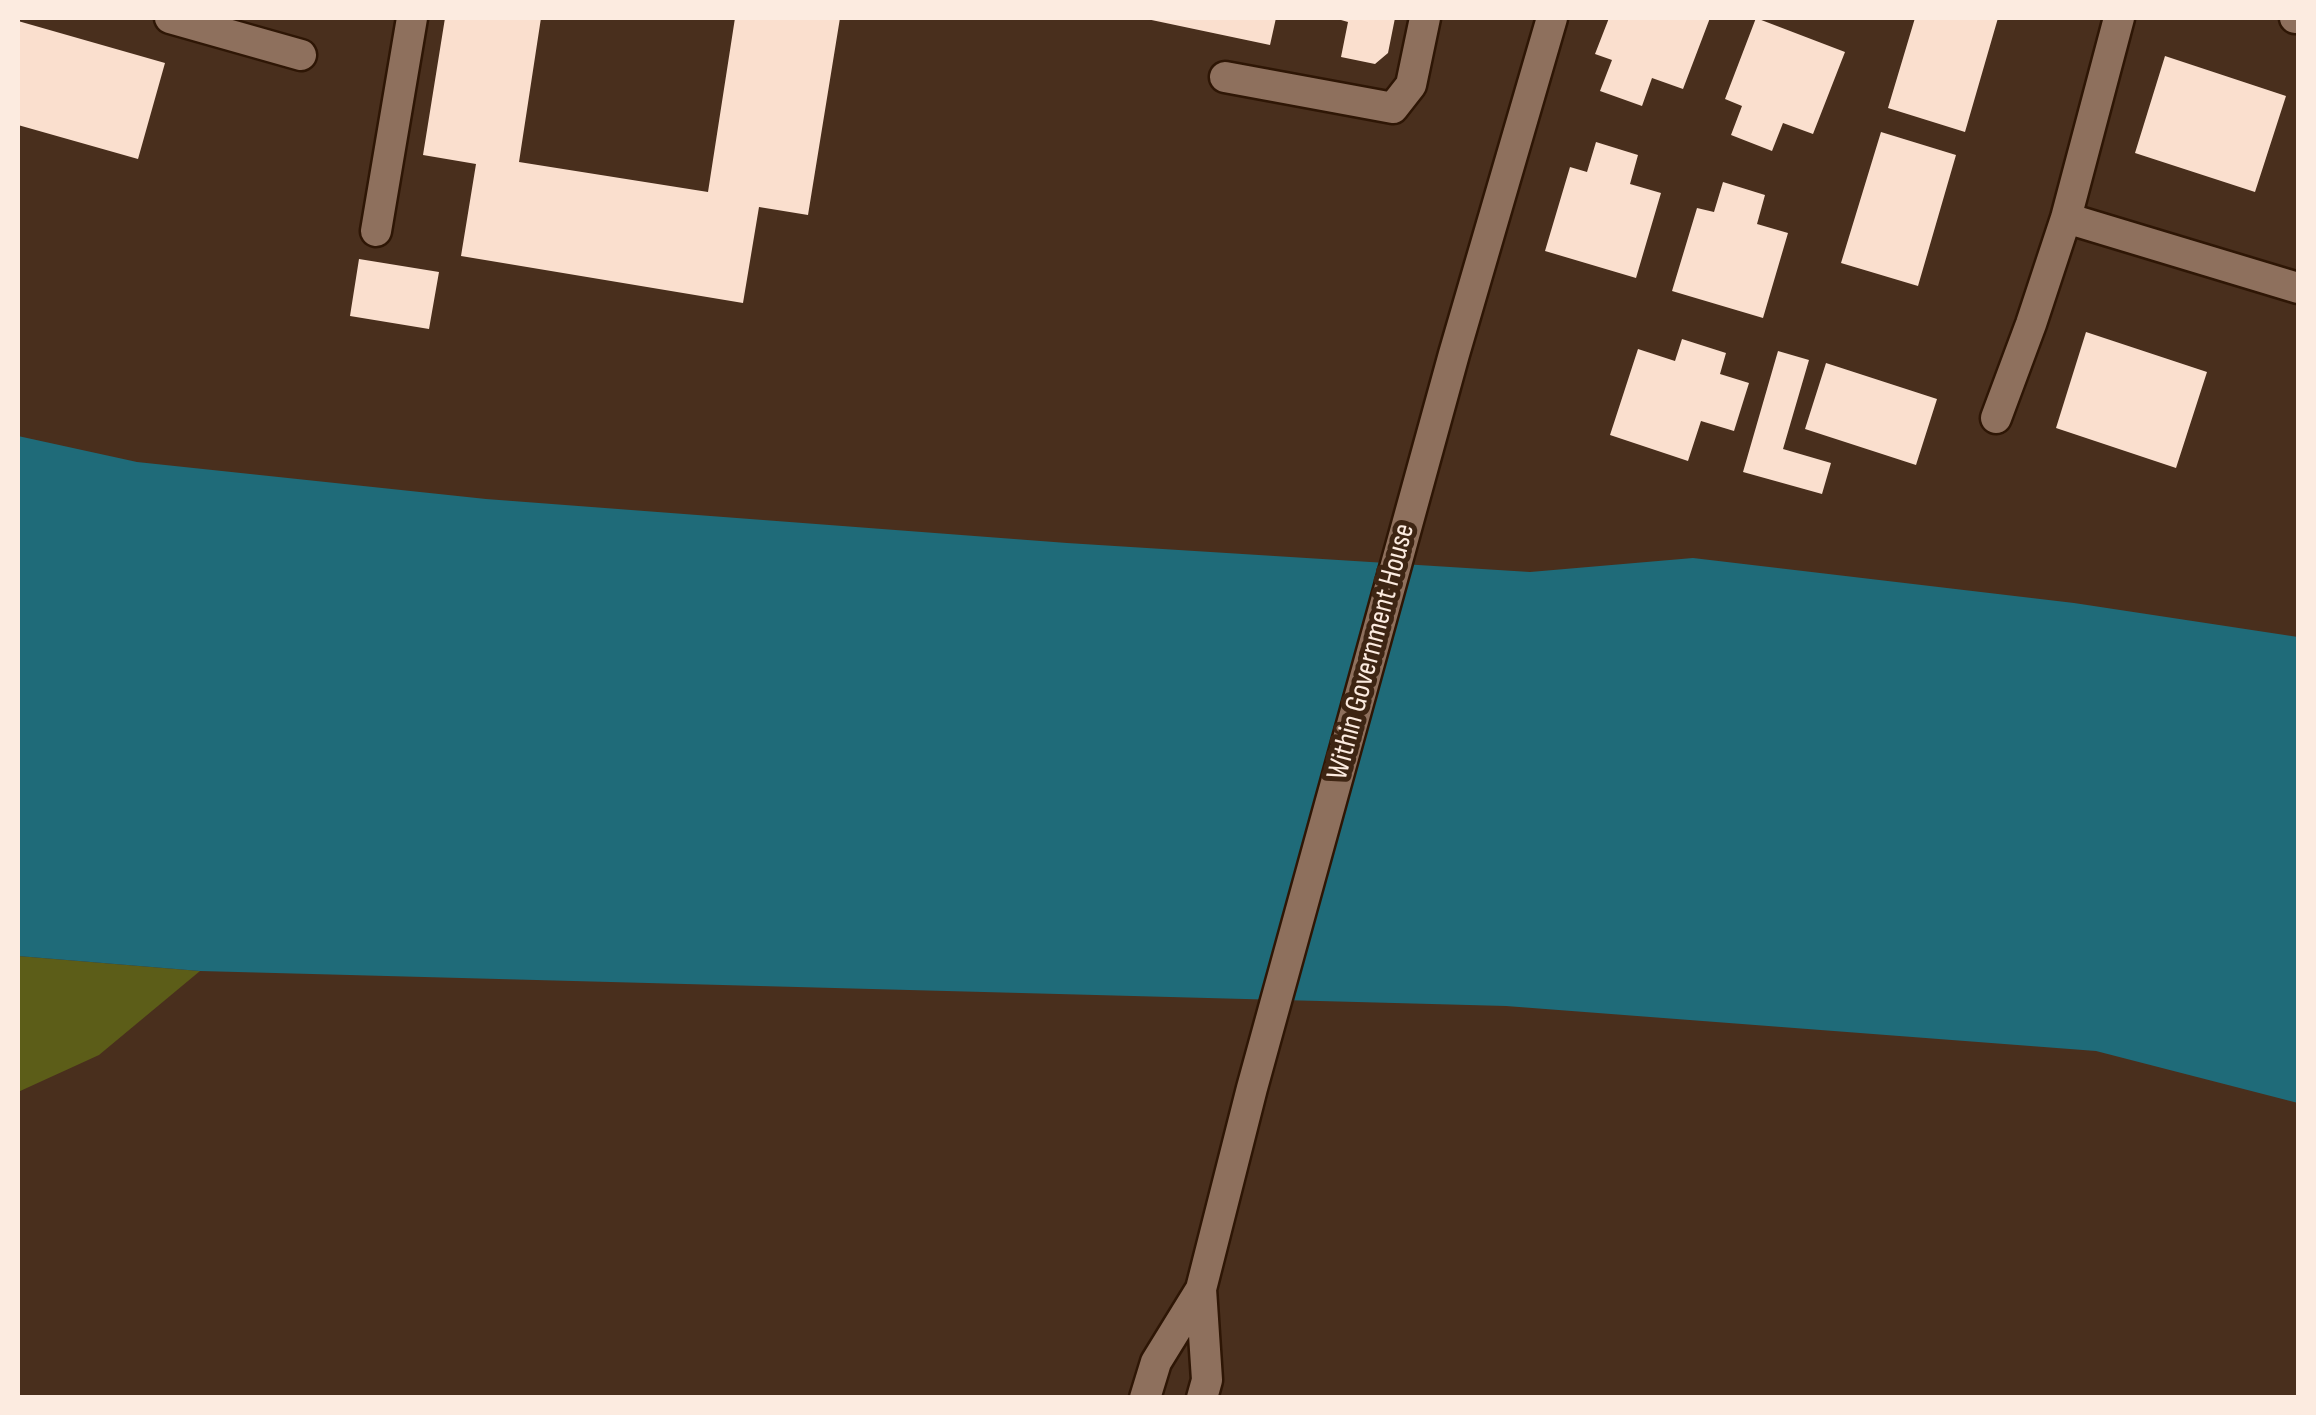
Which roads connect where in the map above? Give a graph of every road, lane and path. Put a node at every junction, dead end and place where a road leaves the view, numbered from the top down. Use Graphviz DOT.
graph roads {
  1 [pos="412,18"];
  2 [pos="1425,18"];
  3 [pos="1552,18"];
  4 [pos="2120,18"];
  5 [pos="179,19"];
  6 [pos="302,55"];
  7 [pos="1225,77"];
  8 [pos="2066,218"];
  9 [pos="376,231"];
  10 [pos="2298,288"];
  11 [pos="1996,418"];
  12 [pos="1201,1289"];
  13 [pos="1145,1398"];
  14 [pos="1202,1398"];
  1 -- 9 [label="street"];
  2 -- 7 [label="street"];
  3 -- 12 [label="street, Within Government House"];
  4 -- 8 [label="street"];
  5 -- 6 [label="street"];
  8 -- 10 [label="street"];
  8 -- 11 [label="street"];
  12 -- 13 [label="street"];
  12 -- 14 [label="street"];
}
